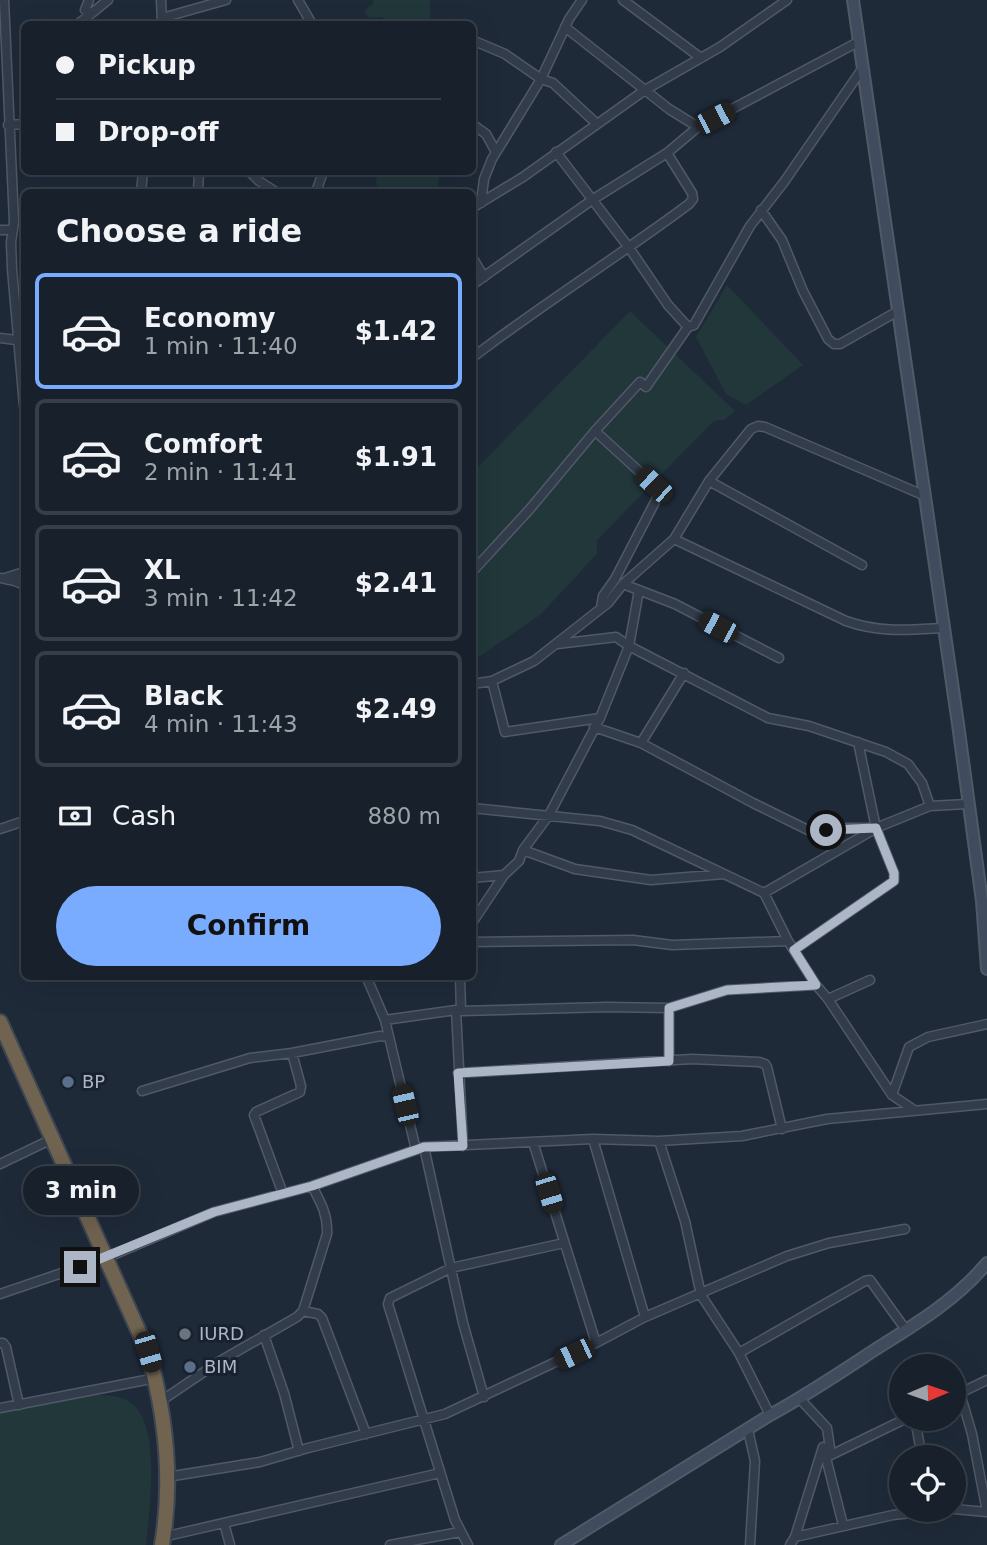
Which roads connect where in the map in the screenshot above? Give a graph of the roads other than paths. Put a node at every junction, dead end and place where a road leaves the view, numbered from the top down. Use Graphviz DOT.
graph roads {
  1 [pos="4,0"];
  2 [pos="89,0"];
  3 [pos="108,0"];
  4 [pos="161,0"];
  5 [pos="226,0"];
  6 [pos="298,0"];
  7 [pos="582,0"];
  8 [pos="623,0"];
  9 [pos="787,0"];
  10 [pos="853,0"];
  11 [pos="92,13"];
  12 [pos="82,21"];
  13 [pos="162,21"];
  14 [pos="310,21"];
  15 [pos="565,27"];
  16 [pos="476,41"];
  17 [pos="858,42"];
  18 [pos="701,58"];
  19 [pos="862,69"];
  20 [pos="541,79"];
  21 [pos="645,90"];
  22 [pos="21,124"];
  23 [pos="597,124"];
  24 [pos="8,125"];
  25 [pos="476,127"];
  26 [pos="698,127"];
  27 [pos="496,152"];
  28 [pos="556,152"];
  29 [pos="667,153"];
  30 [pos="253,175"];
  31 [pos="271,189"];
  32 [pos="592,200"];
  33 [pos="481,203"];
  34 [pos="476,206"];
  35 [pos="761,210"];
  36 [pos="0,230"];
  37 [pos="13,230"];
  38 [pos="629,249"];
  39 [pos="476,263"];
  40 [pos="484,276"];
  41 [pos="476,282"];
  42 [pos="898,311"];
  43 [pos="688,327"];
  44 [pos="21,334"];
  45 [pos="0,338"];
  46 [pos="21,341"];
  47 [pos="476,356"];
  48 [pos="595,430"];
  49 [pos="709,481"];
  50 [pos="923,495"];
  51 [pos="674,540"];
  52 [pos="862,565"];
  53 [pos="476,568"];
  54 [pos="21,573"];
  55 [pos="1,578"];
  56 [pos="21,583"];
  57 [pos="623,584"];
  58 [pos="639,590"];
  59 [pos="601,608"];
  60 [pos="943,628"];
  61 [pos="556,644"];
  62 [pos="629,646"];
  63 [pos="779,658"];
  64 [pos="684,673"];
  65 [pos="492,681"];
  66 [pos="476,683"];
  67 [pos="600,718"];
  68 [pos="594,727"];
  69 [pos="858,742"];
  70 [pos="641,743"];
  71 [pos="967,804"];
  72 [pos="930,806"];
  73 [pos="476,808"];
  74 [pos="549,816"];
  75 [pos="21,822"];
  76 [pos="876,828"];
  77 [pos="0,829"];
  78 [pos="523,850"];
  79 [pos="727,873"];
  80 [pos="504,875"];
  81 [pos="476,878"];
  82 [pos="764,893"];
  83 [pos="476,917"];
  84 [pos="788,941"];
  85 [pos="476,942"];
  86 [pos="794,950"];
  87 [pos="987,969"];
  88 [pos="368,980"];
  89 [pos="460,980"];
  90 [pos="870,980"];
  91 [pos="816,985"];
  92 [pos="828,999"];
  93 [pos="669,1008"];
  94 [pos="458,1010"];
  95 [pos="385,1020"];
  96 [pos="987,1024"];
  97 [pos="1,1026"];
  98 [pos="389,1037"];
  99 [pos="292,1053"];
  100 [pos="669,1061"];
  101 [pos="458,1073"];
  102 [pos="142,1091"];
  103 [pos="892,1095"];
  104 [pos="987,1104"];
  105 [pos="914,1110"];
  106 [pos="889,1115"];
  107 [pos="782,1129"];
  108 [pos="52,1139"];
  109 [pos="593,1139"];
  110 [pos="659,1141"];
  111 [pos="533,1142"];
  112 [pos="463,1146"];
  113 [pos="420,1149"];
  114 [pos="0,1164"];
  115 [pos="312,1186"];
  116 [pos="283,1194"];
  117 [pos="905,1229"];
  118 [pos="564,1243"];
  119 [pos="106,1258"];
  120 [pos="987,1264"];
  121 [pos="451,1268"];
  122 [pos="0,1294"];
  123 [pos="701,1295"];
  124 [pos="303,1311"];
  125 [pos="645,1317"];
  126 [pos="906,1330"];
  127 [pos="264,1335"];
  128 [pos="0,1343"];
  129 [pos="596,1343"];
  130 [pos="739,1353"];
  131 [pos="156,1378"];
  132 [pos="987,1380"];
  133 [pos="966,1390"];
  134 [pos="484,1396"];
  135 [pos="800,1399"];
  136 [pos="161,1401"];
  137 [pos="19,1405"];
  138 [pos="0,1408"];
  139 [pos="770,1415"];
  140 [pos="966,1418"];
  141 [pos="424,1421"];
  142 [pos="889,1427"];
  143 [pos="748,1430"];
  144 [pos="366,1434"];
  145 [pos="823,1447"];
  146 [pos="299,1451"];
  147 [pos="831,1455"];
  148 [pos="440,1473"];
  149 [pos="167,1477"];
  150 [pos="966,1510"];
  151 [pos="987,1512"];
  152 [pos="889,1517"];
  153 [pos="224,1523"];
  154 [pos="843,1525"];
  155 [pos="460,1532"];
  156 [pos="163,1541"];
  157 [pos="792,1541"];
  158 [pos="572,1543"];
  159 [pos="230,1545"];
  160 [pos="390,1545"];
  161 [pos="468,1545"];
  162 [pos="750,1545"];
  1 -- 24 [label="street"];
  2 -- 11 [label="street"];
  3 -- 11 [label="street"];
  4 -- 13 [label="street"];
  5 -- 13 [label="street"];
  6 -- 14 [label="street"];
  7 -- 15 [label="street"];
  8 -- 18 [label="street"];
  9 -- 18 [label="street"];
  10 -- 17 [label="street"];
  11 -- 12 [label="street"];
  15 -- 20 [label="street"];
  15 -- 21 [label="street"];
  16 -- 20 [label="street"];
  17 -- 19 [label="street"];
  17 -- 26 [label="street"];
  18 -- 21 [label="street"];
  19 -- 35 [label="street"];
  19 -- 42 [label="street"];
  20 -- 23 [label="street"];
  20 -- 27 [label="street"];
  21 -- 23 [label="street"];
  21 -- 26 [label="street"];
  22 -- 24 [label="street"];
  23 -- 28 [label="street"];
  24 -- 37 [label="street"];
  25 -- 27 [label="street"];
  26 -- 29 [label="street"];
  27 -- 33 [label="street"];
  28 -- 32 [label="street"];
  28 -- 33 [label="street"];
  29 -- 32 [label="street"];
  29 -- 38 [label="street"];
  30 -- 31 [label="street"];
  32 -- 38 [label="street"];
  32 -- 40 [label="street"];
  33 -- 34 [label="street"];
  35 -- 42 [label="street"];
  35 -- 43 [label="street"];
  36 -- 37 [label="street"];
  37 -- 44 [label="street"];
  38 -- 43 [label="street"];
  38 -- 47 [label="street"];
  39 -- 40 [label="street"];
  40 -- 41 [label="street"];
  42 -- 50 [label="street"];
  43 -- 48 [label="street"];
  45 -- 46 [label="street"];
  48 -- 53 [label="street"];
  48 -- 59 [label="street"];
  49 -- 50 [label="street"];
  49 -- 51 [label="street"];
  49 -- 52 [label="street"];
  50 -- 60 [label="street"];
  51 -- 57 [label="street"];
  51 -- 60 [label="street"];
  54 -- 55 [label="street"];
  55 -- 56 [label="street"];
  57 -- 58 [label="street"];
  57 -- 59 [label="street"];
  58 -- 62 [label="street"];
  58 -- 63 [label="street"];
  59 -- 61 [label="street"];
  60 -- 71 [label="street"];
  61 -- 62 [label="street"];
  61 -- 65 [label="street"];
  62 -- 64 [label="street"];
  62 -- 67 [label="street"];
  64 -- 69 [label="street"];
  64 -- 70 [label="street"];
  65 -- 66 [label="street"];
  65 -- 67 [label="street"];
  67 -- 68 [label="street"];
  68 -- 70 [label="street"];
  68 -- 74 [label="street"];
  69 -- 72 [label="street"];
  69 -- 76 [label="street"];
  70 -- 76 [label="street"];
  71 -- 72 [label="street"];
  71 -- 87 [label="street"];
  72 -- 76 [label="street"];
  73 -- 74 [label="street"];
  74 -- 78 [label="street"];
  74 -- 79 [label="street"];
  75 -- 77 [label="street"];
  76 -- 82 [label="street"];
  76 -- 86 [label="street"];
  78 -- 79 [label="street"];
  78 -- 80 [label="street"];
  79 -- 82 [label="street"];
  80 -- 81 [label="street"];
  80 -- 83 [label="street"];
  82 -- 84 [label="street"];
  84 -- 85 [label="street"];
  84 -- 86 [label="street"];
  86 -- 91 [label="street"];
  88 -- 95 [label="street"];
  89 -- 94 [label="street"];
  90 -- 92 [label="street"];
  91 -- 92 [label="street"];
  91 -- 93 [label="street"];
  92 -- 103 [label="street"];
  93 -- 94 [label="street"];
  93 -- 100 [label="street"];
  94 -- 95 [label="street"];
  94 -- 101 [label="street"];
  95 -- 98 [label="street"];
  96 -- 103 [label="street"];
  97 -- 108 [label="highway"];
  98 -- 99 [label="street"];
  98 -- 113 [label="street"];
  99 -- 102 [label="street"];
  99 -- 116 [label="street"];
  100 -- 101 [label="street"];
  100 -- 107 [label="street"];
  101 -- 112 [label="street"];
  103 -- 105 [label="street"];
  103 -- 106 [label="street"];
  104 -- 105 [label="street"];
  105 -- 106 [label="street"];
  106 -- 107 [label="street"];
  107 -- 110 [label="street"];
  108 -- 114 [label="street"];
  108 -- 119 [label="highway"];
  109 -- 110 [label="street"];
  109 -- 111 [label="street"];
  109 -- 125 [label="street"];
  110 -- 123 [label="street"];
  111 -- 112 [label="street"];
  111 -- 118 [label="street"];
  112 -- 113 [label="street"];
  113 -- 115 [label="street"];
  113 -- 121 [label="street"];
  115 -- 116 [label="street"];
  115 -- 124 [label="street"];
  116 -- 119 [label="street"];
  117 -- 123 [label="street"];
  118 -- 121 [label="street"];
  118 -- 129 [label="street"];
  119 -- 122 [label="street"];
  119 -- 131 [label="highway"];
  120 -- 126 [label="street"];
  121 -- 134 [label="street"];
  121 -- 141 [label="street"];
  123 -- 125 [label="street"];
  123 -- 130 [label="street"];
  124 -- 127 [label="street"];
  124 -- 144 [label="street"];
  125 -- 129 [label="street"];
  126 -- 130 [label="street"];
  126 -- 135 [label="street"];
  127 -- 136 [label="street"];
  127 -- 146 [label="street"];
  128 -- 137 [label="street"];
  129 -- 134 [label="street"];
  130 -- 139 [label="street"];
  131 -- 136 [label="highway"];
  131 -- 137 [label="street"];
  132 -- 133 [label="street"];
  134 -- 141 [label="street"];
  135 -- 139 [label="street"];
  135 -- 147 [label="street"];
  136 -- 149 [label="highway"];
  137 -- 138 [label="street"];
  139 -- 143 [label="street"];
  140 -- 151 [label="street"];
  141 -- 144 [label="street"];
  141 -- 148 [label="street"];
  142 -- 147 [label="street"];
  143 -- 158 [label="street"];
  143 -- 162 [label="street"];
  144 -- 146 [label="street"];
  145 -- 147 [label="street"];
  145 -- 154 [label="street"];
  145 -- 157 [label="street"];
  146 -- 149 [label="street"];
  148 -- 153 [label="street"];
  148 -- 155 [label="street"];
  149 -- 156 [label="highway"];
  150 -- 151 [label="street"];
  152 -- 154 [label="street"];
  153 -- 156 [label="street"];
  153 -- 159 [label="street"];
  154 -- 157 [label="street"];
  155 -- 160 [label="street"];
  155 -- 161 [label="street"];
}
